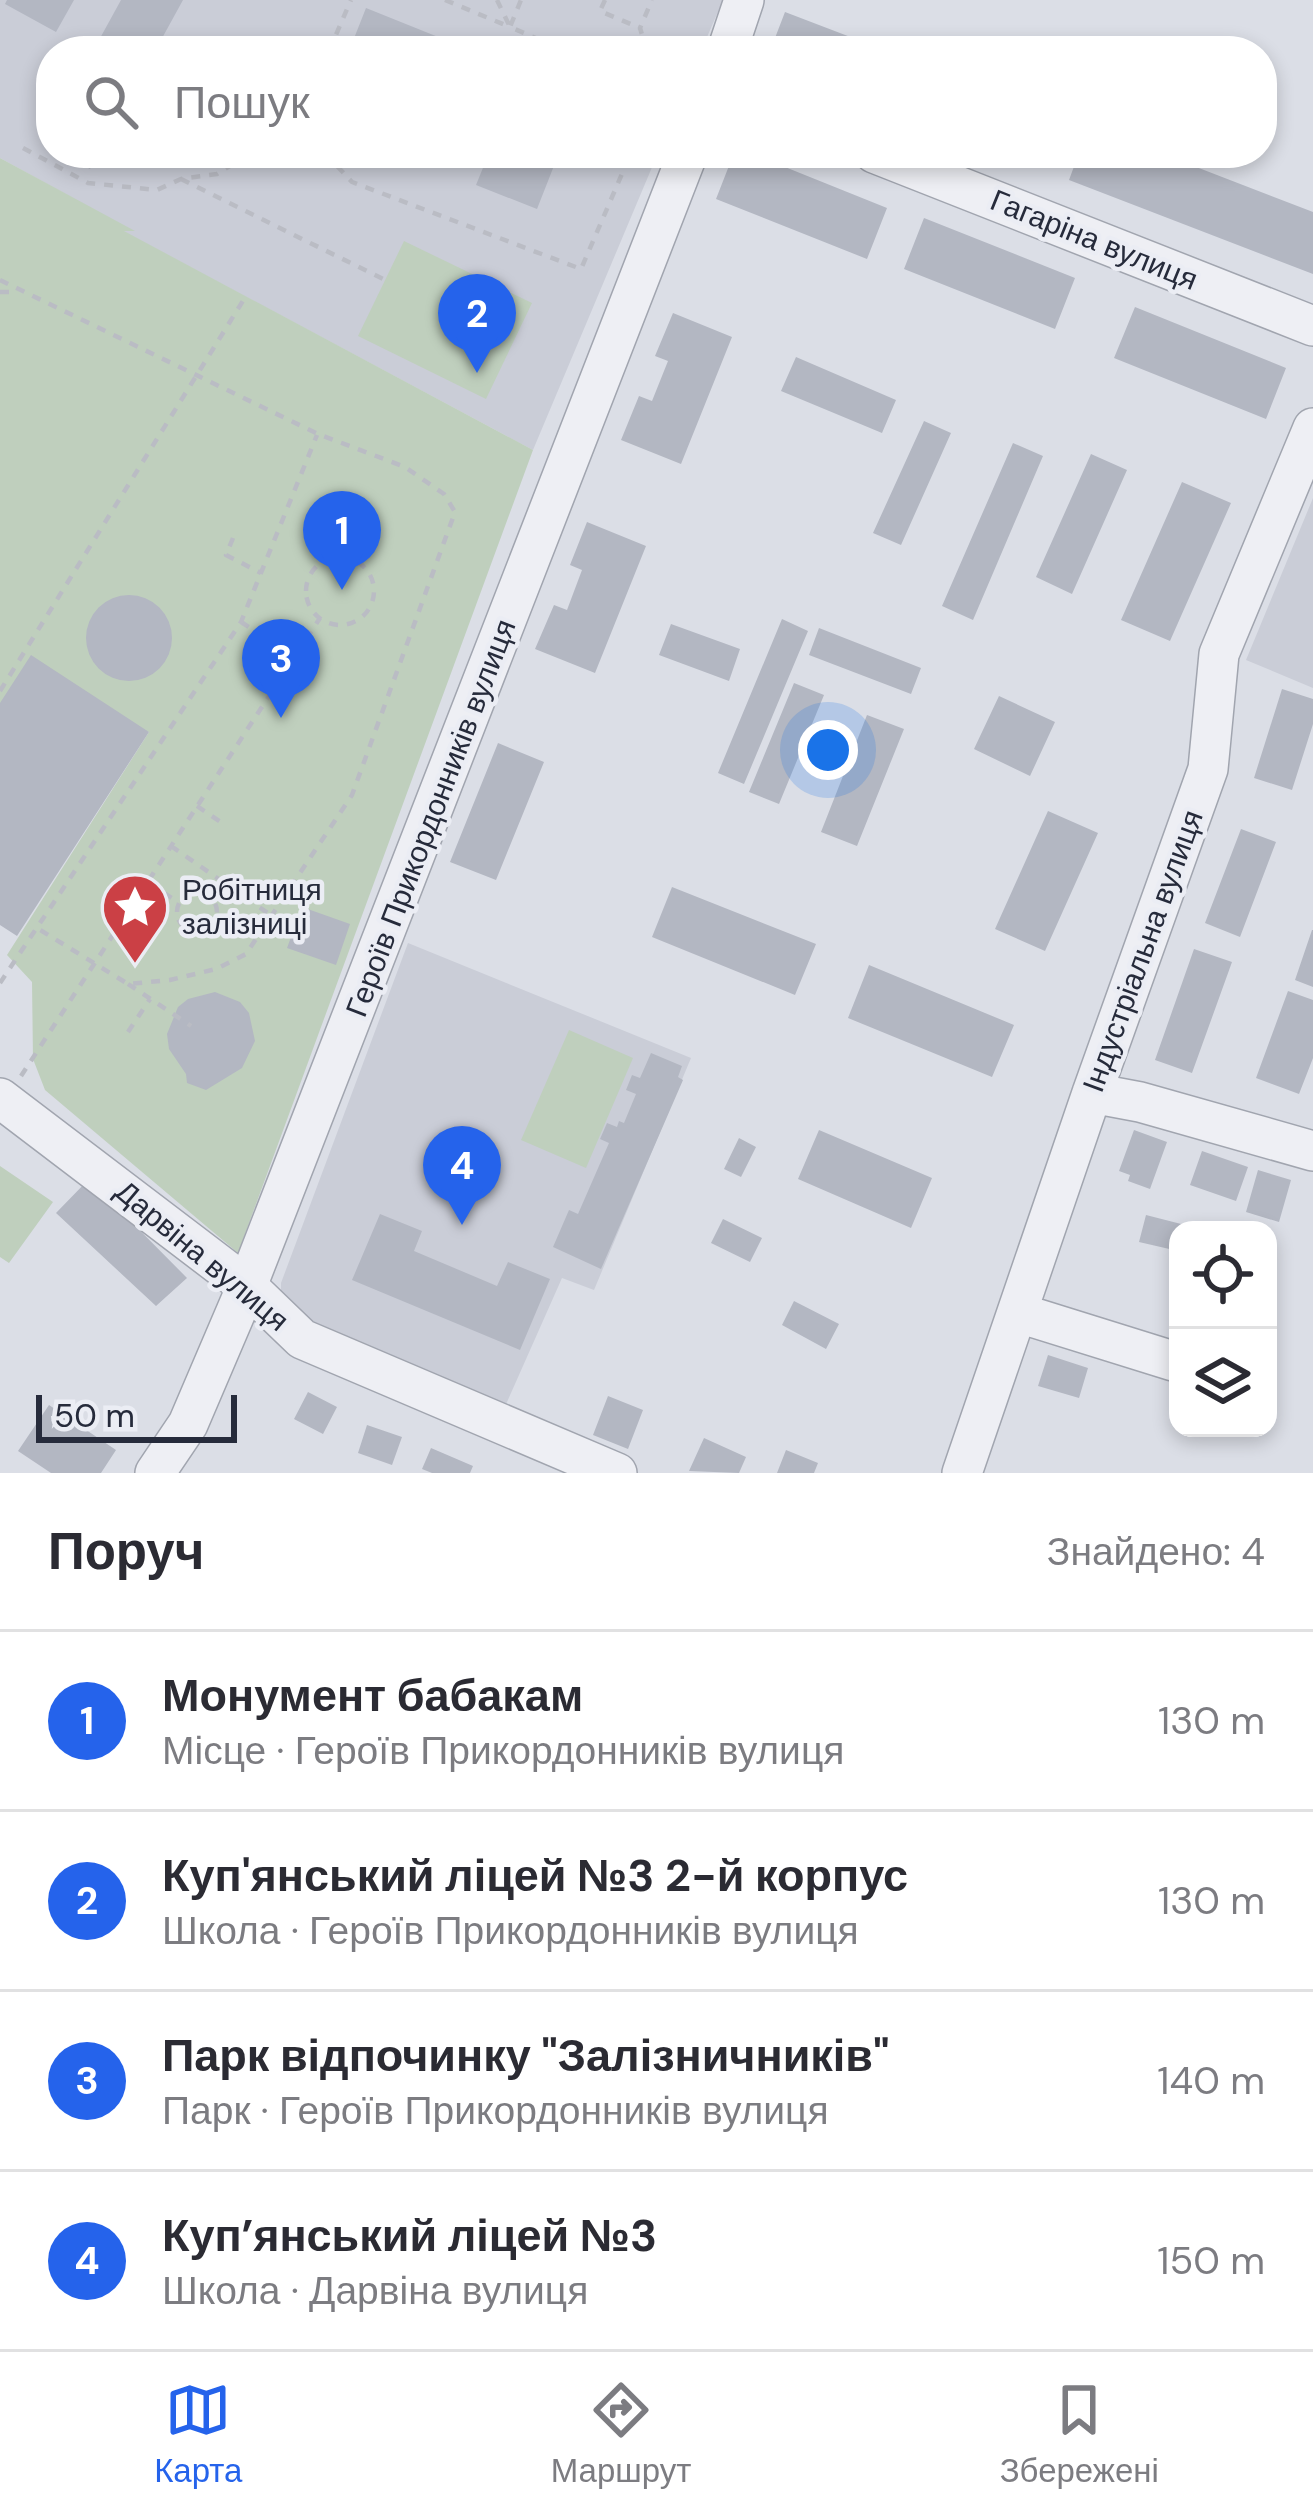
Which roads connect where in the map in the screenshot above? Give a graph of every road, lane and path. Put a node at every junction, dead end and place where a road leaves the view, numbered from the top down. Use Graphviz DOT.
graph roads {
  1 [pos="351,0"];
  2 [pos="445,0"];
  3 [pos="497,0"];
  4 [pos="521,0"];
  5 [pos="605,0"];
  6 [pos="652,0"];
  7 [pos="744,0"];
  8 [pos="510,27"];
  9 [pos="640,28"];
  10 [pos="335,36"];
  11 [pos="531,36"];
  12 [pos="642,36"];
  13 [pos="732,36"];
  14 [pos="23,148"];
  15 [pos="36,155"];
  16 [pos="60,168"];
  17 [pos="228,168"];
  18 [pos="339,168"];
  19 [pos="625,168"];
  20 [pos="682,168"];
  21 [pos="912,168"];
  22 [pos="181,179"];
  23 [pos="0,280"];
  24 [pos="385,280"];
  25 [pos="0,292"];
  26 [pos="23,292"];
  27 [pos="246,296"];
  28 [pos="1313,326"];
  29 [pos="195,377"];
  30 [pos="1313,428"];
  31 [pos="318,434"];
  32 [pos="233,538"];
  33 [pos="261,573"];
  34 [pos="320,618"];
  35 [pos="241,622"];
  36 [pos="295,656"];
  37 [pos="0,691"];
  38 [pos="197,806"];
  39 [pos="225,824"];
  40 [pos="170,846"];
  41 [pos="147,882"];
  42 [pos="179,903"];
  43 [pos="272,916"];
  44 [pos="296,926"];
  45 [pos="37,928"];
  46 [pos="92,965"];
  47 [pos="0,983"];
  48 [pos="128,984"];
  49 [pos="150,999"];
  50 [pos="191,1025"];
  51 [pos="128,1032"];
  52 [pos="1092,1093"];
  53 [pos="2,1099"];
  54 [pos="1313,1151"];
  55 [pos="247,1286"];
  56 [pos="1019,1312"];
  57 [pos="1169,1360"];
  58 [pos="155,1473"];
  59 [pos="617,1473"];
  60 [pos="962,1473"];
  1 -- 10 [label="path"];
  2 -- 8 [label="path"];
  3 -- 8 [label="path"];
  4 -- 8 [label="path"];
  5 -- 9 [label="path"];
  6 -- 9 [label="path"];
  7 -- 13 [label="street"];
  8 -- 11 [label="path"];
  9 -- 12 [label="path"];
  14 -- 15 [label="path"];
  16 -- 22 [label="path"];
  17 -- 22 [label="path"];
  18 -- 19 [label="path"];
  20 -- 55 [label="street, Героїв Прикордонників вулиця"];
  21 -- 28 [label="street, Гагаріна вулиця"];
  22 -- 24 [label="path"];
  23 -- 26 [label="path"];
  25 -- 26 [label="path"];
  26 -- 29 [label="path"];
  27 -- 29 [label="path"];
  29 -- 31 [label="path"];
  29 -- 37 [label="path"];
  30 -- 52 [label="street, Індустріальна вулиця"];
  31 -- 33 [label="path"];
  31 -- 43 [label="path"];
  32 -- 33 [label="path"];
  33 -- 35 [label="path"];
  34 -- 34 [label="path"];
  34 -- 36 [label="path"];
  35 -- 36 [label="path"];
  35 -- 45 [label="path"];
  36 -- 38 [label="path"];
  38 -- 39 [label="path"];
  38 -- 40 [label="path"];
  40 -- 41 [label="path"];
  40 -- 43 [label="path"];
  41 -- 42 [label="path"];
  41 -- 46 [label="path"];
  42 -- 42 [label="path"];
  43 -- 44 [label="path"];
  43 -- 48 [label="path"];
  45 -- 46 [label="path"];
  45 -- 47 [label="path"];
  46 -- 48 [label="path"];
  46 -- 53 [label="path"];
  48 -- 49 [label="path"];
  49 -- 50 [label="path"];
  49 -- 51 [label="path"];
  52 -- 54 [label="street"];
  52 -- 56 [label="street, Індустріальна вулиця"];
  53 -- 55 [label="street, Дарвіна вулиця"];
  55 -- 58 [label="street, Героїв Прикордонників вулиця"];
  55 -- 59 [label="street, Дарвіна вулиця"];
  56 -- 57 [label="street"];
  56 -- 60 [label="street, Індустріальна вулиця"];
}
